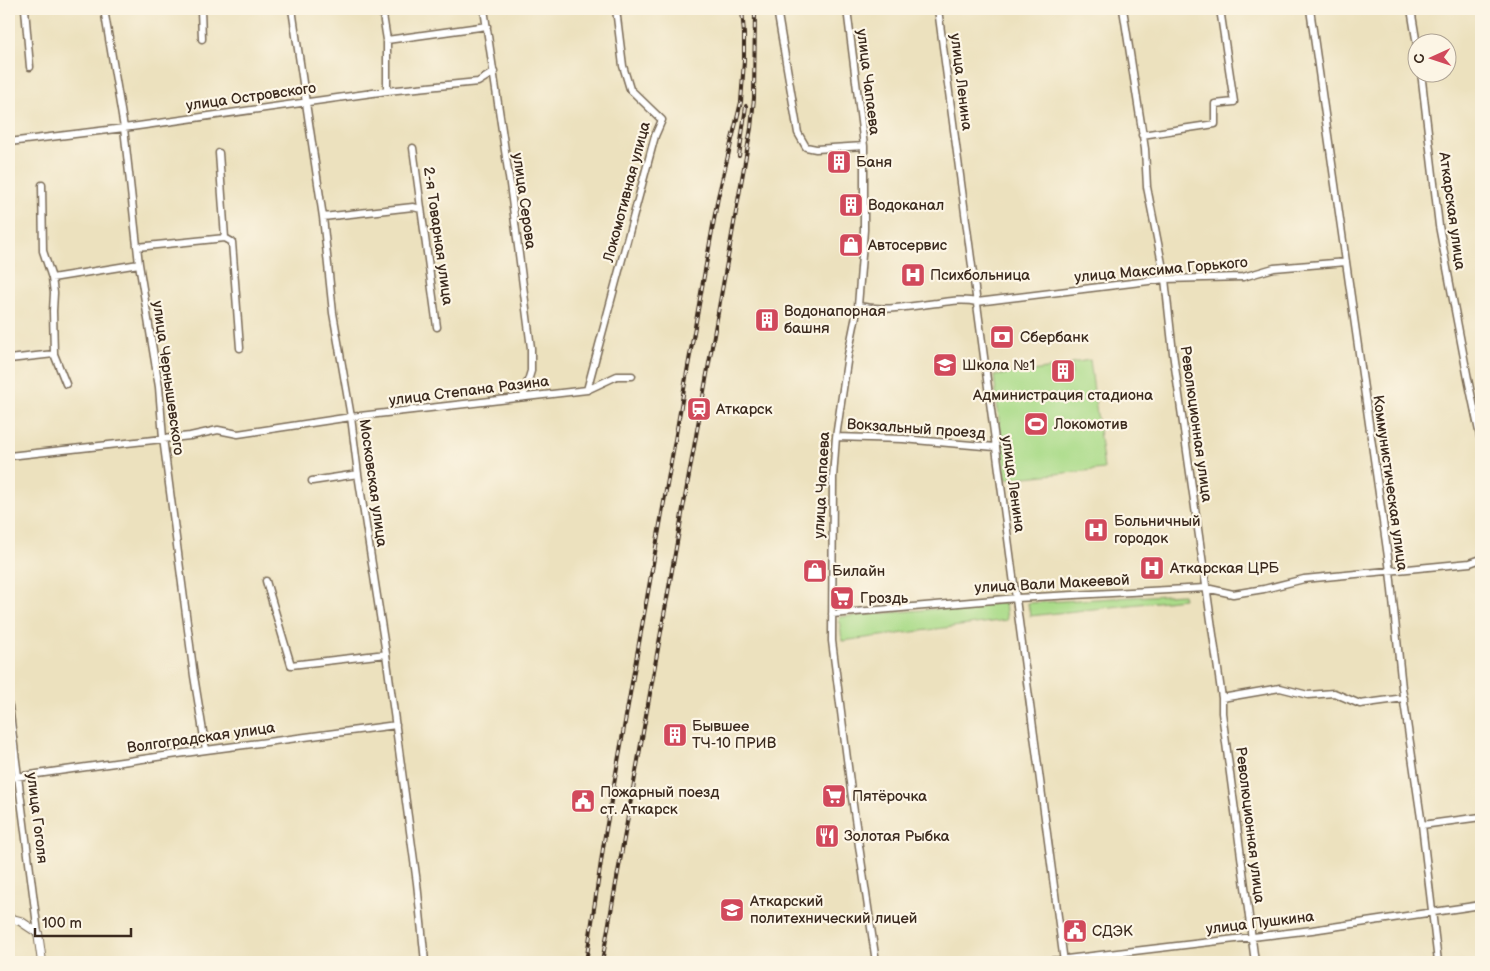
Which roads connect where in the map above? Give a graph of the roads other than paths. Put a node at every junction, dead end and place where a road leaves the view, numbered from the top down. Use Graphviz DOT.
graph roads {
  1 [pos="25,9"];
  2 [pos="104,9"];
  3 [pos="201,9"];
  4 [pos="292,9"];
  5 [pos="382,9"];
  6 [pos="484,9"];
  7 [pos="616,9"];
  8 [pos="777,9"];
  9 [pos="847,9"];
  10 [pos="938,9"];
  11 [pos="1123,9"];
  12 [pos="1220,9"];
  13 [pos="1310,9"];
  14 [pos="1411,9"];
  15 [pos="487,26"];
  16 [pos="1415,32"];
  17 [pos="202,39"];
  18 [pos="387,40"];
  19 [pos="30,67"];
  20 [pos="494,72"];
  21 [pos="1422,82"];
  22 [pos="386,91"];
  23 [pos="306,101"];
  24 [pos="124,128"];
  25 [pos="1142,135"];
  26 [pos="9,142"];
  27 [pos="864,146"];
  28 [pos="413,148"];
  29 [pos="219,153"];
  30 [pos="42,185"];
  31 [pos="421,209"];
  32 [pos="323,217"];
  33 [pos="225,238"];
  34 [pos="137,247"];
  35 [pos="1346,262"];
  36 [pos="139,264"];
  37 [pos="52,278"];
  38 [pos="1165,279"];
  39 [pos="977,302"];
  40 [pos="858,306"];
  41 [pos="437,327"];
  42 [pos="240,348"];
  43 [pos="54,354"];
  44 [pos="9,359"];
  45 [pos="632,376"];
  46 [pos="66,384"];
  47 [pos="587,390"];
  48 [pos="523,397"];
  49 [pos="351,417"];
  50 [pos="836,437"];
  51 [pos="163,438"];
  52 [pos="1481,441"];
  53 [pos="995,447"];
  54 [pos="9,456"];
  55 [pos="358,474"];
  56 [pos="312,482"];
  57 [pos="1481,558"];
  58 [pos="1390,571"];
  59 [pos="266,580"];
  60 [pos="1206,588"];
  61 [pos="1017,598"];
  62 [pos="832,614"];
  63 [pos="386,654"];
  64 [pos="1222,698"];
  65 [pos="1404,698"];
  66 [pos="9,706"];
  67 [pos="396,726"];
  68 [pos="206,750"];
  69 [pos="18,776"];
  70 [pos="9,778"];
  71 [pos="1481,818"];
  72 [pos="1422,826"];
  73 [pos="1481,905"];
  74 [pos="1432,913"];
  75 [pos="9,918"];
  76 [pos="38,933"];
  77 [pos="1252,937"];
  78 [pos="1064,961"];
  79 [pos="42,962"];
  80 [pos="425,962"];
  81 [pos="876,962"];
  82 [pos="1041,962"];
  83 [pos="1255,962"];
  84 [pos="1438,962"];
  1 -- 19 [label="street"];
  2 -- 24 [label="street, улица Чернышевского"];
  3 -- 17 [label="street"];
  4 -- 23 [label="street, Московская улица"];
  5 -- 18 [label="street"];
  6 -- 15 [label="street, улица Серова"];
  7 -- 47 [label="street, Локомотивная улица"];
  8 -- 27 [label="street"];
  9 -- 27 [label="street, улица Чапаева"];
  10 -- 39 [label="street, улица Ленина"];
  11 -- 25 [label="street, Революционная улица"];
  12 -- 25 [label="street"];
  13 -- 35 [label="street, Коммунистическая улица"];
  14 -- 16 [label="street"];
  15 -- 18 [label="street"];
  15 -- 20 [label="street, улица Серова"];
  18 -- 22 [label="street"];
  20 -- 22 [label="street, улица Островского"];
  20 -- 48 [label="street, улица Серова"];
  21 -- 52 [label="street, Аткарская улица"];
  22 -- 23 [label="street, улица Островского"];
  23 -- 24 [label="street, улица Островского"];
  23 -- 32 [label="street, Московская улица"];
  24 -- 26 [label="street, улица Островского"];
  24 -- 34 [label="street, улица Чернышевского"];
  25 -- 38 [label="street, Революционная улица"];
  27 -- 40 [label="street, улица Чапаева"];
  28 -- 31 [label="street, 2-я Товарная улица"];
  29 -- 33 [label="street"];
  30 -- 37 [label="street"];
  31 -- 32 [label="street"];
  31 -- 41 [label="street, 2-я Товарная улица"];
  32 -- 49 [label="street, Московская улица"];
  33 -- 34 [label="street"];
  33 -- 42 [label="street"];
  34 -- 36 [label="street, улица Чернышевского"];
  35 -- 38 [label="street, улица Максима Горького"];
  35 -- 58 [label="street, Коммунистическая улица"];
  36 -- 37 [label="street"];
  36 -- 51 [label="street, улица Чернышевского"];
  37 -- 43 [label="street"];
  38 -- 39 [label="street, улица Максима Горького"];
  38 -- 60 [label="street, Революционная улица"];
  39 -- 40 [label="street, улица Максима Горького"];
  39 -- 53 [label="street, улица Ленина"];
  40 -- 50 [label="street, улица Чапаева"];
  43 -- 44 [label="street"];
  43 -- 46 [label="street"];
  45 -- 47 [label="street, улица Степана Разина"];
  47 -- 48 [label="street, улица Степана Разина"];
  48 -- 49 [label="street, улица Степана Разина"];
  49 -- 51 [label="street, улица Степана Разина"];
  49 -- 55 [label="street, Московская улица"];
  50 -- 53 [label="street, Вокзальный проезд"];
  50 -- 62 [label="street, улица Чапаева"];
  51 -- 54 [label="street, улица Степана Разина"];
  51 -- 68 [label="street, улица Чернышевского"];
  53 -- 61 [label="street, улица Ленина"];
  55 -- 56 [label="street"];
  55 -- 63 [label="street, Московская улица"];
  57 -- 58 [label="street, улица Вали Макеевой"];
  58 -- 60 [label="street, улица Вали Макеевой"];
  58 -- 65 [label="street, Коммунистическая улица"];
  59 -- 63 [label="street"];
  60 -- 61 [label="street, улица Вали Макеевой"];
  60 -- 64 [label="street, Революционная улица"];
  61 -- 62 [label="street, улица Вали Макеевой"];
  61 -- 78 [label="street, улица Ленина"];
  62 -- 81 [label="street, улица Чапаева"];
  63 -- 67 [label="street, Московская улица"];
  64 -- 65 [label="street"];
  64 -- 77 [label="street, Революционная улица"];
  65 -- 72 [label="street, Коммунистическая улица"];
  66 -- 69 [label="street, улица Гоголя"];
  67 -- 68 [label="street, Волгоградская улица"];
  67 -- 80 [label="street, Московская улица"];
  68 -- 69 [label="street, Волгоградская улица"];
  69 -- 70 [label="street, Волгоградская улица"];
  69 -- 76 [label="street, улица Гоголя"];
  71 -- 72 [label="street"];
  72 -- 74 [label="street, Коммунистическая улица"];
  73 -- 74 [label="street, улица Пушкина"];
  74 -- 77 [label="street, улица Пушкина"];
  74 -- 84 [label="street, Коммунистическая улица"];
  75 -- 76 [label="street"];
  76 -- 79 [label="street, улица Гоголя"];
  77 -- 78 [label="street, улица Пушкина"];
  77 -- 83 [label="street, Революционная улица"];
  78 -- 82 [label="street, улица Пушкина"];
}
